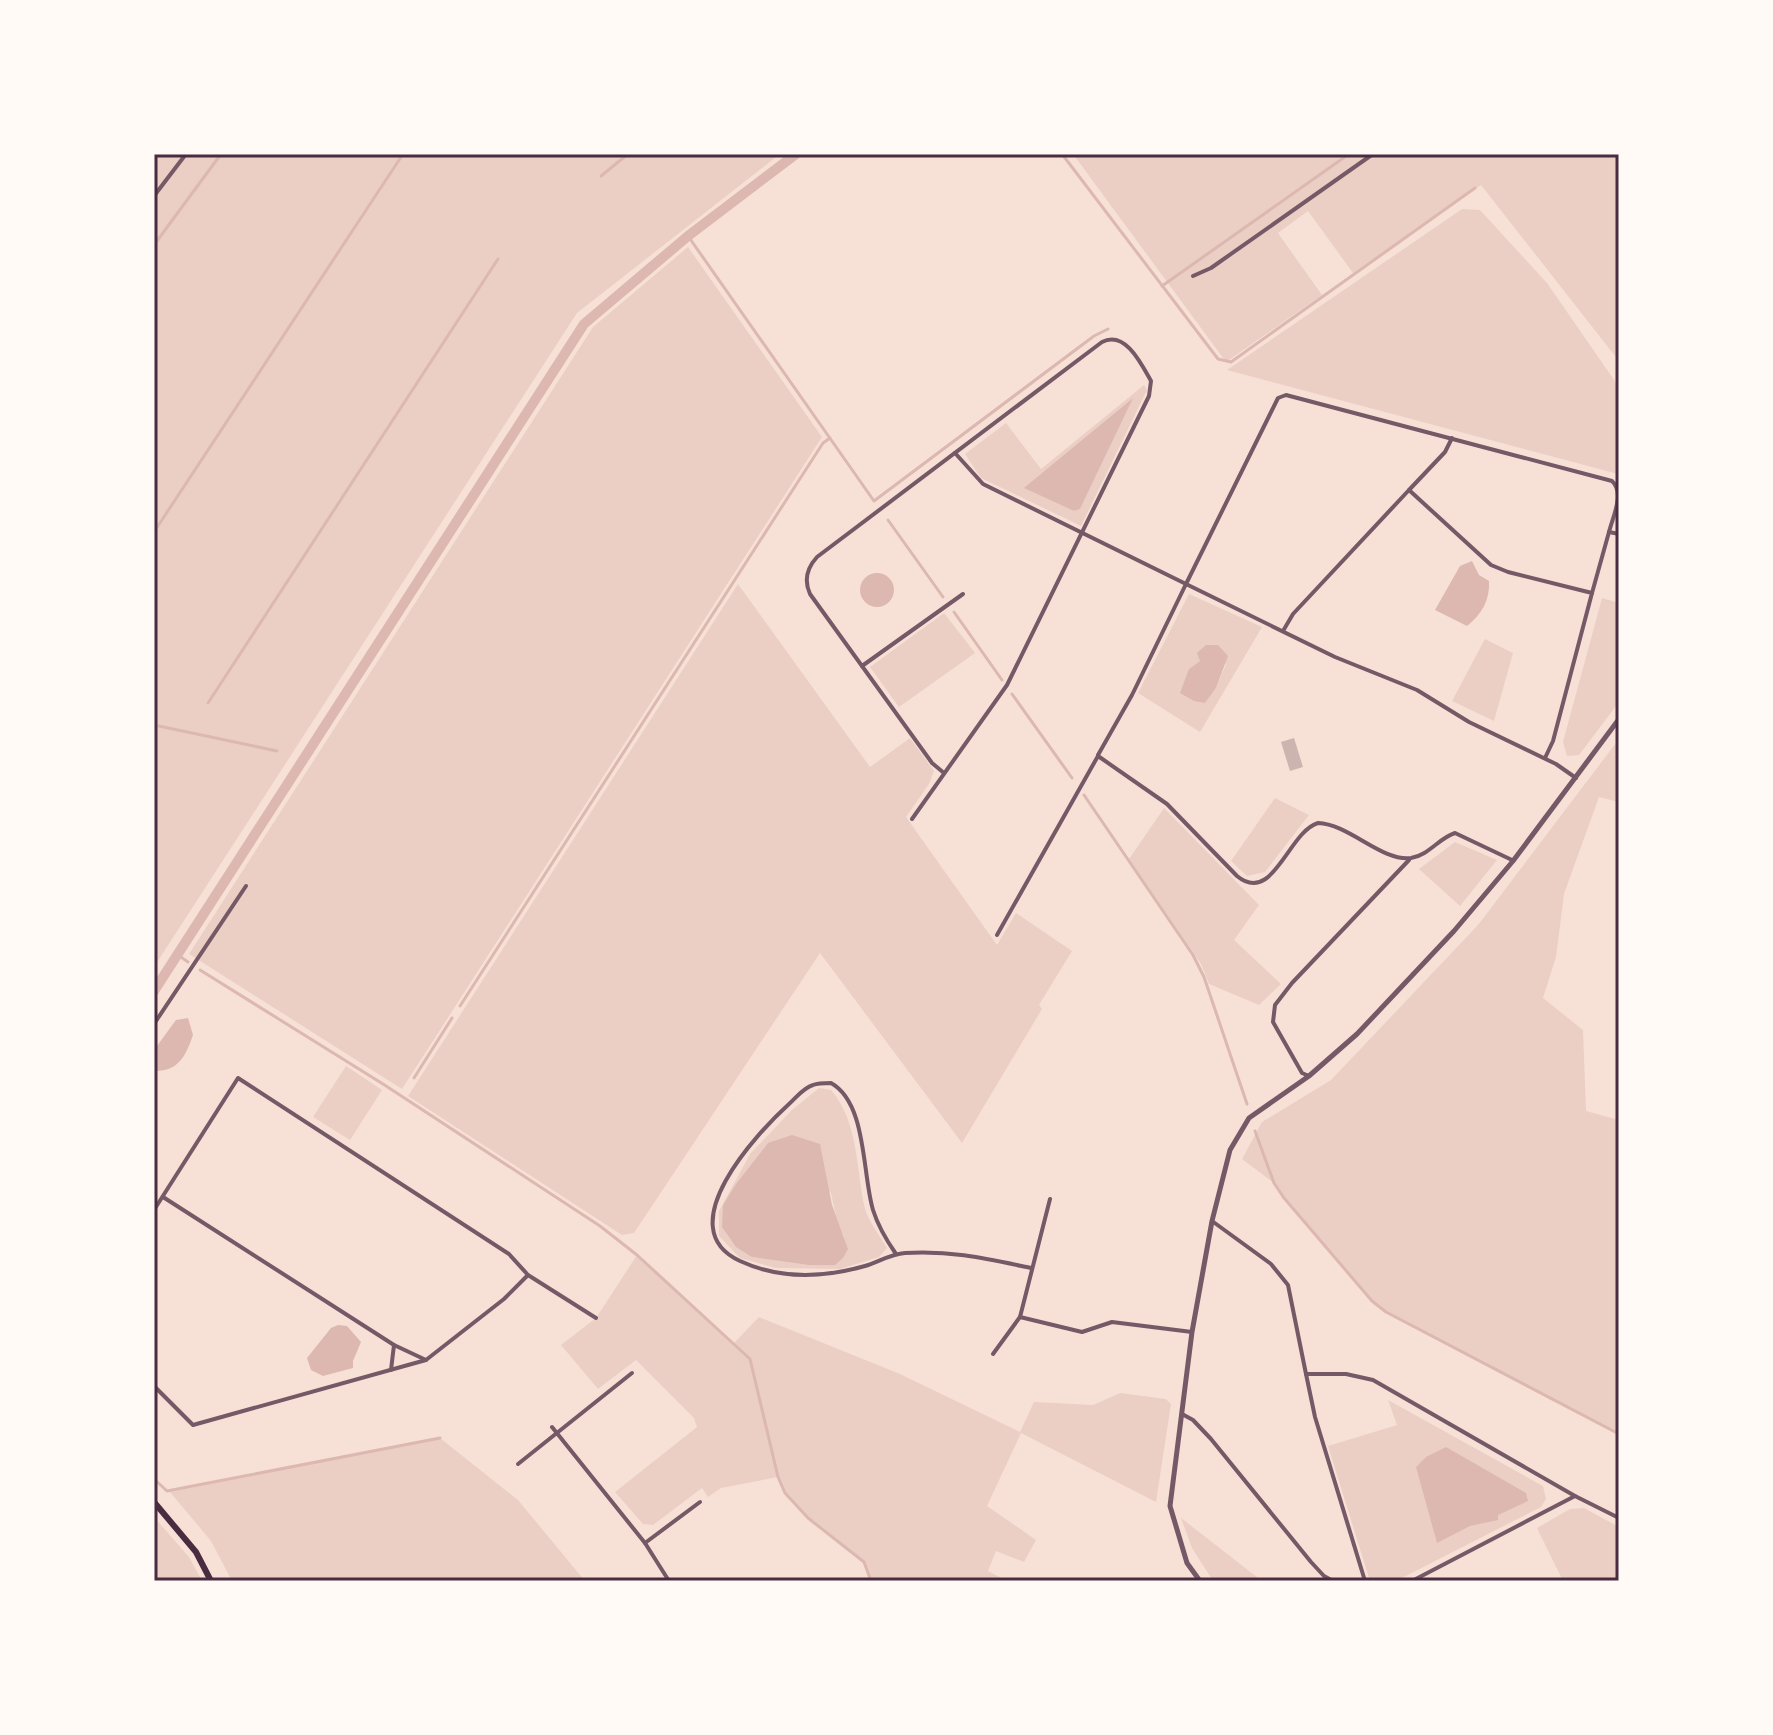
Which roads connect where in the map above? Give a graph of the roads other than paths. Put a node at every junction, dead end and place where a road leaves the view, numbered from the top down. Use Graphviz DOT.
graph roads {
  1 [pos="186,154"];
  2 [pos="1373,154"];
  3 [pos="154,196"];
  4 [pos="1193,276"];
  5 [pos="1452,438"];
  6 [pos="955,453"];
  7 [pos="1409,490"];
  8 [pos="1609,532"];
  9 [pos="1082,533"];
  10 [pos="1619,534"];
  11 [pos="1186,584"];
  12 [pos="1592,593"];
  13 [pos="963,594"];
  14 [pos="1283,631"];
  15 [pos="862,666"];
  16 [pos="1619,719"];
  17 [pos="1098,756"];
  18 [pos="1544,759"];
  19 [pos="944,773"];
  20 [pos="1576,778"];
  21 [pos="912,819"];
  22 [pos="1411,858"];
  23 [pos="1513,861"];
  24 [pos="246,886"];
  25 [pos="997,935"];
  26 [pos="154,1024"];
  27 [pos="1309,1076"];
  28 [pos="163,1197"];
  29 [pos="1050,1199"];
  30 [pos="154,1210"];
  31 [pos="1212,1221"];
  32 [pos="896,1254"];
  33 [pos="1031,1268"];
  34 [pos="528,1275"];
  35 [pos="1020,1317"];
  36 [pos="596,1318"];
  37 [pos="1192,1332"];
  38 [pos="394,1345"];
  39 [pos="993,1354"];
  40 [pos="426,1360"];
  41 [pos="391,1370"];
  42 [pos="632,1373"];
  43 [pos="1306,1374"];
  44 [pos="154,1386"];
  45 [pos="1182,1414"];
  46 [pos="552,1427"];
  47 [pos="558,1434"];
  48 [pos="518,1464"];
  49 [pos="1575,1496"];
  50 [pos="154,1502"];
  51 [pos="700,1502"];
  52 [pos="1619,1518"];
  53 [pos="645,1543"];
  54 [pos="211,1581"];
  55 [pos="669,1581"];
  56 [pos="1200,1581"];
  57 [pos="1333,1581"];
  58 [pos="1365,1581"];
  59 [pos="1412,1581"];
  1 -- 3 [label="street"];
  2 -- 4 [label="street"];
  5 -- 7 [label="street"];
  5 -- 8 [label="street"];
  5 -- 11 [label="street"];
  6 -- 9 [label="street"];
  6 -- 9 [label="street"];
  6 -- 15 [label="street"];
  7 -- 12 [label="street"];
  7 -- 14 [label="street"];
  8 -- 10 [label="street"];
  8 -- 12 [label="street"];
  9 -- 11 [label="street"];
  9 -- 19 [label="street"];
  11 -- 14 [label="street"];
  11 -- 17 [label="street"];
  12 -- 18 [label="street"];
  13 -- 15 [label="street"];
  14 -- 18 [label="street"];
  15 -- 19 [label="street"];
  16 -- 20 [label="street"];
  17 -- 22 [label="street"];
  17 -- 25 [label="street"];
  18 -- 20 [label="street"];
  19 -- 21 [label="street"];
  20 -- 23 [label="street"];
  22 -- 23 [label="street"];
  22 -- 27 [label="street"];
  23 -- 27 [label="street"];
  24 -- 26 [label="street"];
  27 -- 31 [label="street"];
  28 -- 30 [label="street"];
  28 -- 34 [label="street"];
  28 -- 38 [label="street"];
  29 -- 33 [label="street"];
  31 -- 37 [label="street"];
  31 -- 43 [label="street"];
  32 -- 32 [label="street"];
  32 -- 33 [label="street"];
  33 -- 35 [label="street"];
  34 -- 36 [label="street"];
  34 -- 40 [label="street"];
  35 -- 37 [label="street"];
  35 -- 39 [label="street"];
  37 -- 45 [label="street"];
  38 -- 40 [label="street"];
  38 -- 41 [label="street"];
  40 -- 41 [label="street"];
  41 -- 44 [label="street"];
  42 -- 47 [label="street"];
  43 -- 49 [label="street"];
  43 -- 58 [label="street"];
  45 -- 56 [label="street"];
  45 -- 57 [label="street"];
  46 -- 47 [label="street"];
  47 -- 48 [label="street"];
  47 -- 53 [label="street"];
  49 -- 52 [label="street"];
  49 -- 59 [label="street"];
  50 -- 54 [label="main road"];
  51 -- 53 [label="street"];
  53 -- 55 [label="street"];
}
